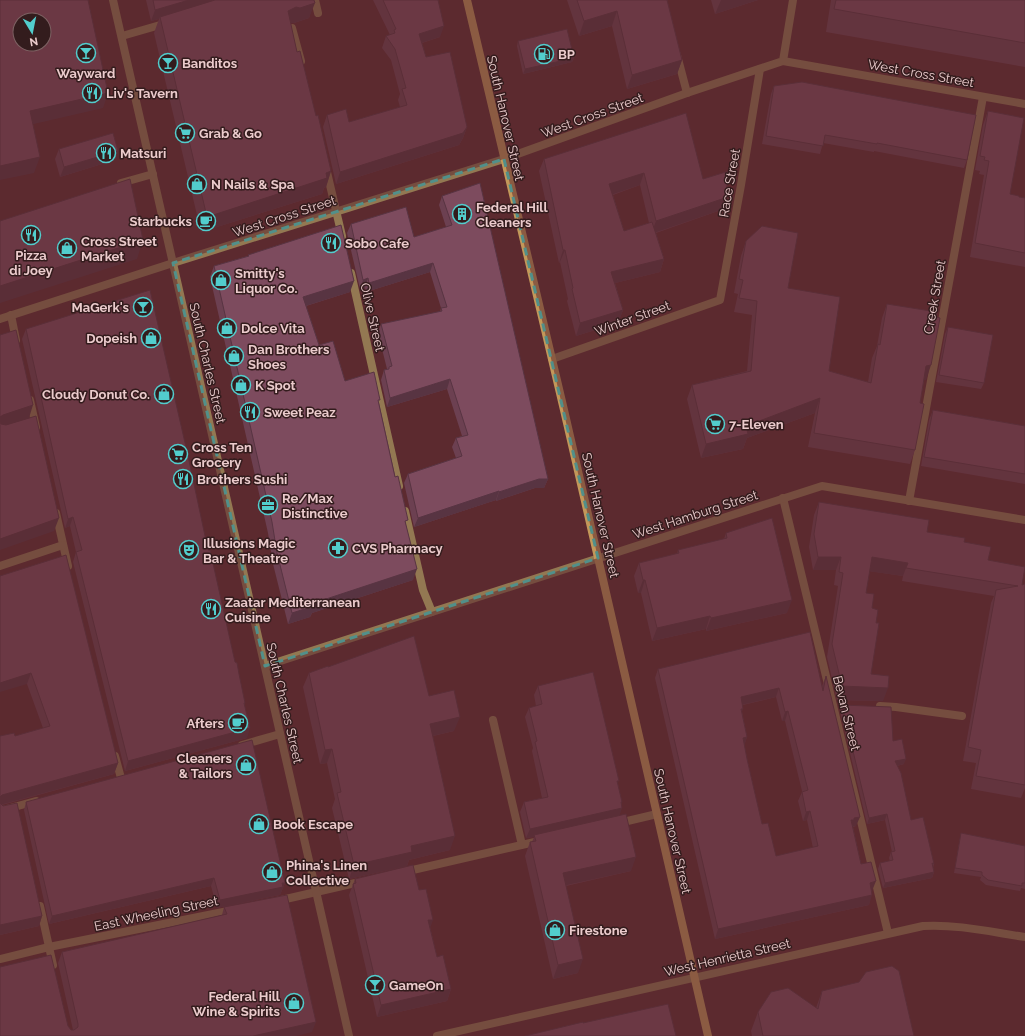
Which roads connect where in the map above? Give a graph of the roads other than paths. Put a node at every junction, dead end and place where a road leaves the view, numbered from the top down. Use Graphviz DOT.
graph roads {
  1 [pos="113,0"];
  2 [pos="315,0"];
  3 [pos="466,0"];
  4 [pos="793,0"];
  5 [pos="318,13"];
  6 [pos="175,20"];
  7 [pos="292,28"];
  8 [pos="122,36"];
  9 [pos="675,46"];
  10 [pos="783,61"];
  11 [pos="303,69"];
  12 [pos="760,69"];
  13 [pos="687,93"];
  14 [pos="983,97"];
  15 [pos="1025,104"];
  16 [pos="504,159"];
  17 [pos="325,163"];
  18 [pos="153,174"];
  19 [pos="111,187"];
  20 [pos="337,212"];
  21 [pos="344,243"];
  22 [pos="173,263"];
  23 [pos="349,266"];
  24 [pos="720,300"];
  25 [pos="11,315"];
  26 [pos="0,319"];
  27 [pos="18,349"];
  28 [pos="552,359"];
  29 [pos="28,393"];
  30 [pos="38,437"];
  31 [pos="783,498"];
  32 [pos="909,501"];
  33 [pos="54,506"];
  34 [pos="1025,520"];
  35 [pos="63,545"];
  36 [pos="598,558"];
  37 [pos="0,566"];
  38 [pos="70,575"];
  39 [pos="432,612"];
  40 [pos="265,666"];
  41 [pos="872,706"];
  42 [pos="962,716"];
  43 [pos="493,720"];
  44 [pos="280,734"];
  45 [pos="237,746"];
  46 [pos="114,748"];
  47 [pos="121,778"];
  48 [pos="47,798"];
  49 [pos="0,811"];
  50 [pos="657,814"];
  51 [pos="613,824"];
  52 [pos="545,840"];
  53 [pos="522,845"];
  54 [pos="396,874"];
  55 [pos="374,879"];
  56 [pos="316,892"];
  57 [pos="37,895"];
  58 [pos="272,902"];
  59 [pos="242,908"];
  60 [pos="888,933"];
  61 [pos="1025,937"];
  62 [pos="49,947"];
  63 [pos="0,959"];
  64 [pos="56,977"];
  65 [pos="694,977"];
  66 [pos="349,1036"];
  67 [pos="437,1036"];
  68 [pos="708,1036"];
  1 -- 8 [label="street, South Charles Street"];
  2 -- 5 [label="street"];
  3 -- 16 [label="main road, South Hanover Street"];
  4 -- 10 [label="street"];
  6 -- 8 [label="street"];
  7 -- 11 [label="street"];
  8 -- 18 [label="street, South Charles Street"];
  9 -- 13 [label="street"];
  10 -- 12 [label="street, West Cross Street"];
  10 -- 14 [label="street, West Cross Street"];
  12 -- 13 [label="street, West Cross Street"];
  12 -- 24 [label="street, Race Street"];
  13 -- 16 [label="street, West Cross Street"];
  14 -- 15 [label="street, West Cross Street"];
  14 -- 32 [label="street, Creek Street"];
  16 -- 20 [label="street, West Cross Street"];
  16 -- 28 [label="main road, South Hanover Street"];
  17 -- 20 [label="street"];
  18 -- 19 [label="street"];
  18 -- 22 [label="street, South Charles Street"];
  20 -- 21 [label="street"];
  20 -- 22 [label="street, West Cross Street"];
  22 -- 25 [label="street, West Cross Street"];
  22 -- 40 [label="street, South Charles Street"];
  23 -- 39 [label="street, Olive Street"];
  24 -- 28 [label="street, Winter Street"];
  25 -- 26 [label="street, West Cross Street"];
  25 -- 27 [label="street"];
  28 -- 36 [label="main road, South Hanover Street"];
  29 -- 30 [label="street"];
  31 -- 32 [label="street, West Hamburg Street"];
  31 -- 36 [label="street, West Hamburg Street"];
  31 -- 60 [label="street, Bevan Street"];
  32 -- 34 [label="street, West Hamburg Street"];
  33 -- 35 [label="street"];
  35 -- 37 [label="street"];
  35 -- 38 [label="street"];
  36 -- 39 [label="street, West Hamburg Street"];
  36 -- 50 [label="main road, South Hanover Street"];
  39 -- 40 [label="street, West Hamburg Street"];
  40 -- 44 [label="street, South Charles Street"];
  41 -- 42 [label="street"];
  43 -- 53 [label="street"];
  44 -- 45 [label="street"];
  44 -- 56 [label="street, South Charles Street"];
  46 -- 47 [label="street"];
  48 -- 49 [label="street"];
  50 -- 51 [label="street"];
  50 -- 65 [label="main road, South Hanover Street"];
  52 -- 53 [label="street"];
  53 -- 54 [label="street"];
  55 -- 56 [label="street"];
  56 -- 58 [label="street"];
  56 -- 66 [label="street, South Charles Street"];
  57 -- 62 [label="street"];
  59 -- 62 [label="street, East Wheeling Street"];
  60 -- 61 [label="street, West Henrietta Street"];
  60 -- 65 [label="street, West Henrietta Street"];
  62 -- 63 [label="street, East Wheeling Street"];
  62 -- 64 [label="street"];
  65 -- 67 [label="street, West Henrietta Street"];
  65 -- 68 [label="main road, South Hanover Street"];
}
